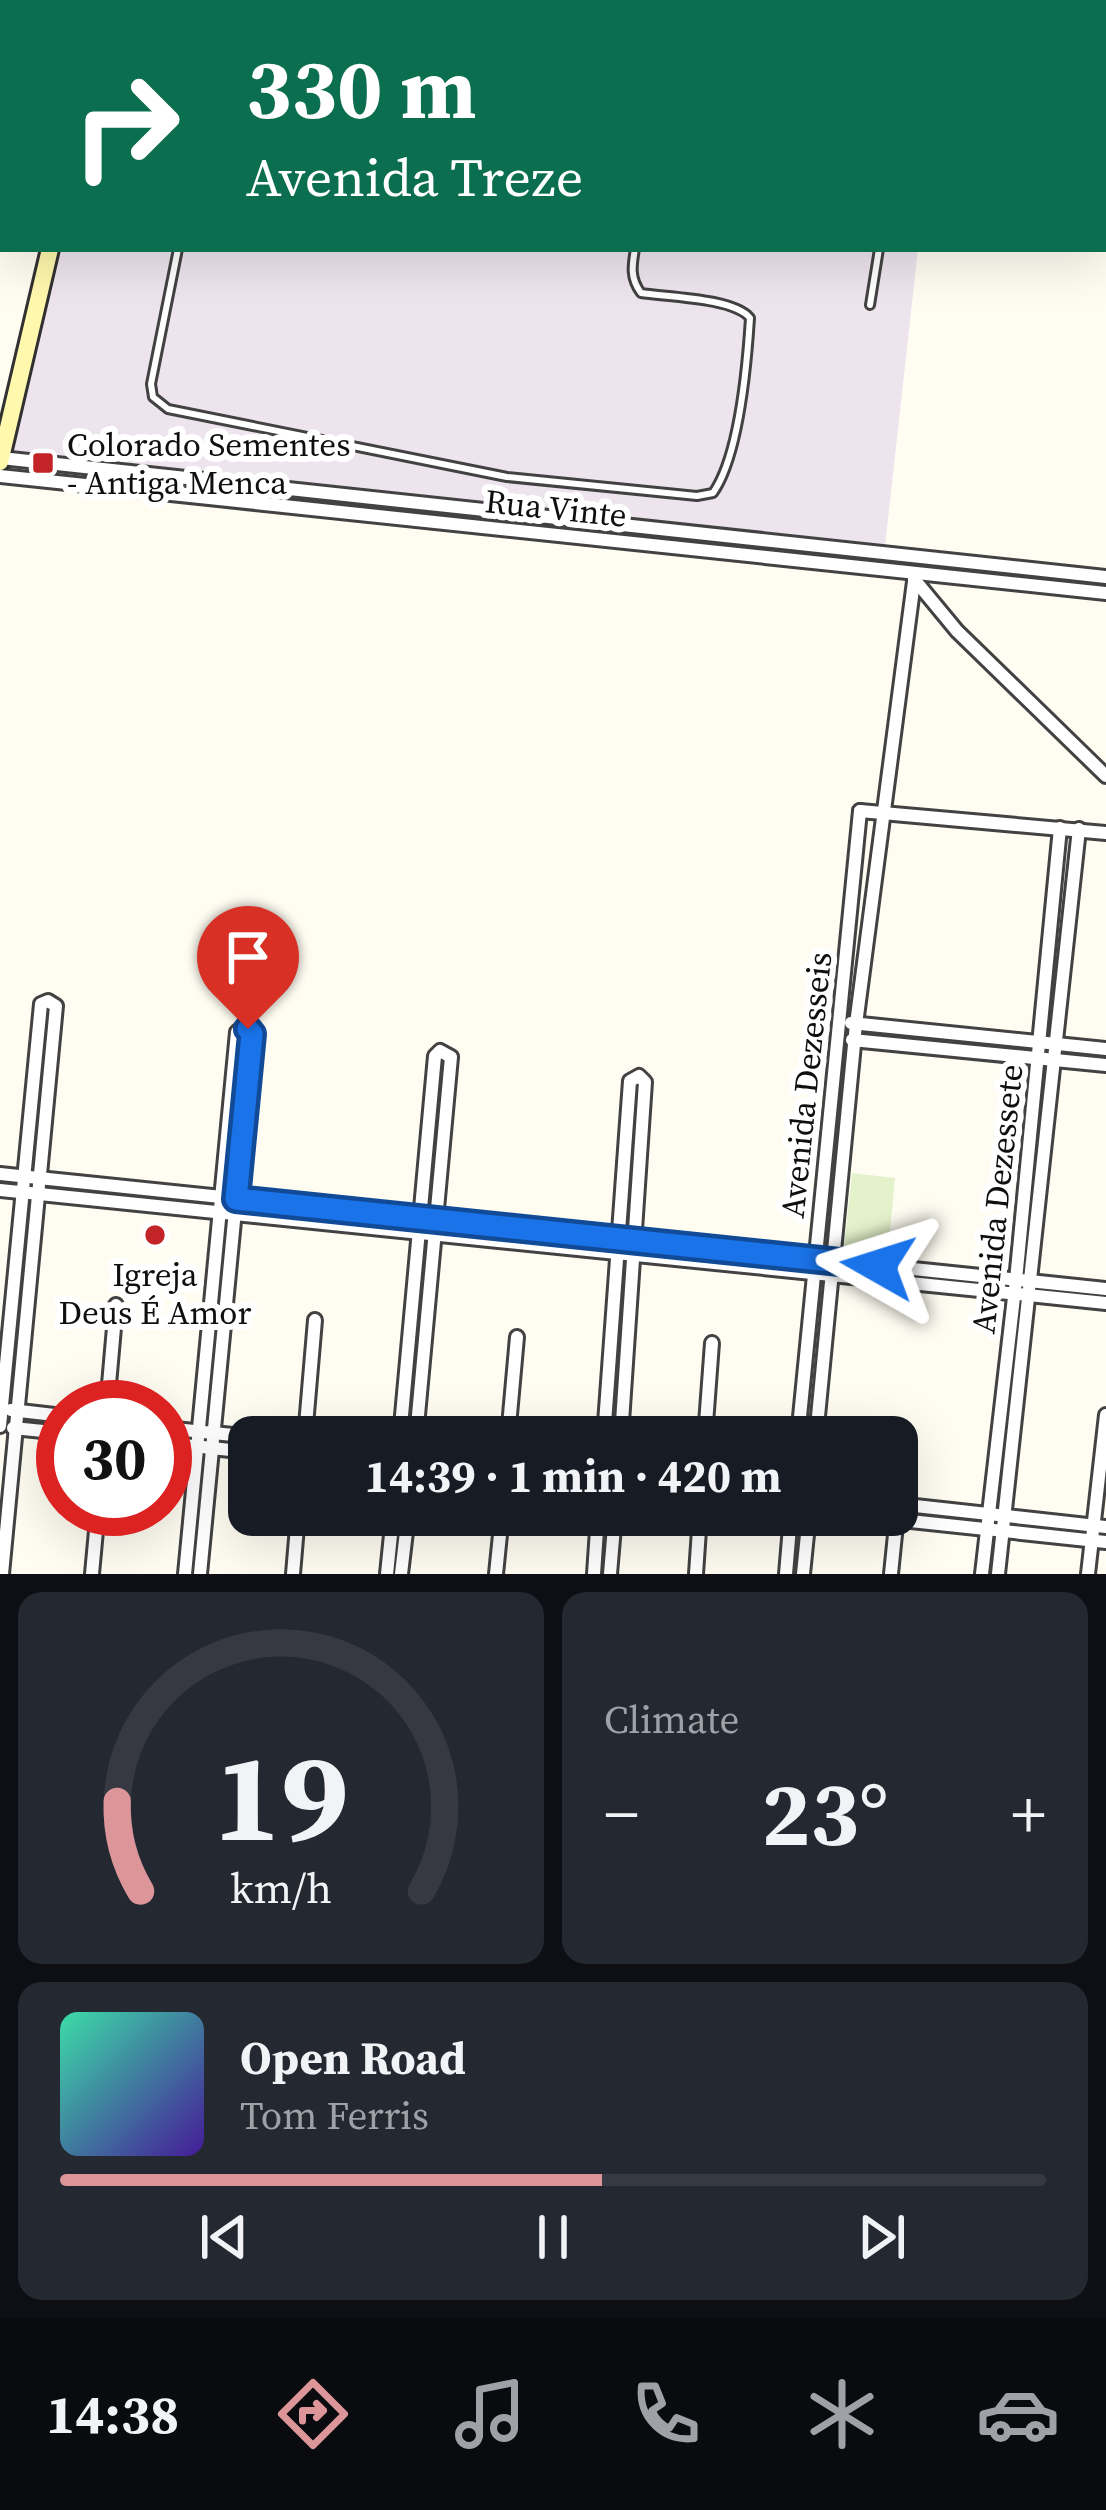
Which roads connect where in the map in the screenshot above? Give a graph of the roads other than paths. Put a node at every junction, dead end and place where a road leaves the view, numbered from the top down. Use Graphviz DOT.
graph roads {
  1 [pos="49,252"];
  2 [pos="177,252"];
  3 [pos="634,252"];
  4 [pos="879,252"];
  5 [pos="870,305"];
  6 [pos="0,460"];
  7 [pos="0,476"];
  8 [pos="914,576"];
  9 [pos="1106,577"];
  10 [pos="1106,593"];
  11 [pos="1106,776"];
  12 [pos="887,783"];
  13 [pos="860,811"];
  14 [pos="882,814"];
  15 [pos="1060,828"];
  16 [pos="1079,829"];
  17 [pos="1106,833"];
  18 [pos="840,1022"];
  19 [pos="856,1024"];
  20 [pos="839,1038"];
  21 [pos="854,1040"];
  22 [pos="1040,1042"];
  23 [pos="1058,1044"];
  24 [pos="1106,1049"];
  25 [pos="1039,1058"];
  26 [pos="1056,1060"];
  27 [pos="35,1061"];
  28 [pos="51,1063"];
  29 [pos="1106,1065"];
  30 [pos="427,1148"];
  31 [pos="442,1148"];
  32 [pos="0,1174"];
  33 [pos="24,1176"];
  34 [pos="40,1178"];
  35 [pos="86,1183"];
  36 [pos="0,1190"];
  37 [pos="22,1192"];
  38 [pos="39,1194"];
  39 [pos="84,1198"];
  40 [pos="229,1198"];
  41 [pos="227,1215"];
  42 [pos="428,1227"];
  43 [pos="634,1240"];
  44 [pos="617,1246"];
  45 [pos="633,1255"];
  46 [pos="815,1266"];
  47 [pos="832,1268"];
  48 [pos="1023,1287"];
  49 [pos="1106,1289"];
  50 [pos="1106,1303"];
  51 [pos="116,1305"];
  52 [pos="315,1320"];
  53 [pos="517,1336"];
  54 [pos="712,1343"];
  55 [pos="109,1380"];
  56 [pos="2,1409"];
  57 [pos="18,1411"];
  58 [pos="36,1413"];
  59 [pos="1106,1415"];
  60 [pos="307,1416"];
  61 [pos="403,1416"];
  62 [pos="417,1416"];
  63 [pos="510,1416"];
  64 [pos="605,1416"];
  65 [pos="622,1416"];
  66 [pos="707,1416"];
  67 [pos="800,1416"];
  68 [pos="818,1416"];
  69 [pos="0,1426"];
  70 [pos="16,1428"];
  71 [pos="36,1430"];
  72 [pos="192,1431"];
  73 [pos="197,1431"];
  74 [pos="212,1433"];
  75 [pos="228,1435"];
  76 [pos="192,1447"];
  77 [pos="203,1448"];
  78 [pos="228,1450"];
  79 [pos="918,1514"];
  80 [pos="988,1522"];
  81 [pos="1004,1524"];
  82 [pos="1099,1534"];
  83 [pos="96,1536"];
  84 [pos="296,1536"];
  85 [pos="391,1536"];
  86 [pos="406,1536"];
  87 [pos="500,1536"];
  88 [pos="597,1536"];
  89 [pos="613,1536"];
  90 [pos="699,1536"];
  91 [pos="789,1536"];
  92 [pos="807,1536"];
  93 [pos="895,1536"];
  94 [pos="2,1574"];
  95 [pos="92,1574"];
  96 [pos="185,1574"];
  97 [pos="200,1574"];
  98 [pos="293,1574"];
  99 [pos="387,1574"];
  100 [pos="401,1574"];
  101 [pos="496,1574"];
  102 [pos="594,1574"];
  103 [pos="610,1574"];
  104 [pos="696,1574"];
  105 [pos="786,1574"];
  106 [pos="803,1574"];
  107 [pos="891,1574"];
  108 [pos="982,1574"];
  109 [pos="998,1574"];
  110 [pos="1088,1574"];
  1 -- 6 [label="main road"];
  2 -- 3 [label="lane"];
  4 -- 5 [label="lane"];
  6 -- 9 [label="street, Rua Vinte"];
  7 -- 8 [label="street, Rua Vinte"];
  8 -- 10 [label="street, Rua Vinte"];
  8 -- 11 [label="street"];
  8 -- 12 [label="street, Avenida Dezesseis"];
  12 -- 13 [label="street"];
  12 -- 14 [label="street, Avenida Dezesseis"];
  13 -- 14 [label="street"];
  13 -- 18 [label="street, Avenida Dezesseis"];
  14 -- 15 [label="street"];
  14 -- 19 [label="street, Avenida Dezesseis"];
  15 -- 16 [label="street"];
  15 -- 22 [label="street, Avenida Dezessete"];
  16 -- 17 [label="street"];
  16 -- 23 [label="street, Avenida Dezessete"];
  18 -- 19 [label="street"];
  18 -- 20 [label="street, Avenida Dezesseis"];
  19 -- 21 [label="street, Avenida Dezesseis"];
  19 -- 22 [label="street"];
  20 -- 21 [label="street"];
  20 -- 46 [label="street, Avenida Dezesseis"];
  21 -- 25 [label="street"];
  21 -- 47 [label="street, Avenida Dezesseis"];
  22 -- 23 [label="street"];
  22 -- 25 [label="street, Avenida Dezessete"];
  23 -- 24 [label="street"];
  23 -- 26 [label="street, Avenida Dezessete"];
  25 -- 26 [label="street"];
  25 -- 48 [label="street, Avenida Dezessete"];
  26 -- 29 [label="street"];
  26 -- 48 [label="street, Avenida Dezessete"];
  27 -- 28 [label="street"];
  27 -- 28 [label="street"];
  27 -- 33 [label="street"];
  28 -- 34 [label="street"];
  30 -- 31 [label="street"];
  30 -- 31 [label="street"];
  30 -- 42 [label="street"];
  31 -- 42 [label="street"];
  32 -- 33 [label="street"];
  33 -- 34 [label="street"];
  33 -- 37 [label="street"];
  34 -- 35 [label="street"];
  34 -- 38 [label="street"];
  35 -- 39 [label="street"];
  35 -- 40 [label="street"];
  36 -- 37 [label="street"];
  37 -- 38 [label="street"];
  37 -- 56 [label="street"];
  38 -- 39 [label="street"];
  38 -- 57 [label="street"];
  39 -- 41 [label="street"];
  40 -- 40 [label="street"];
  40 -- 41 [label="street"];
  40 -- 42 [label="street"];
  41 -- 42 [label="street"];
  41 -- 73 [label="street"];
  41 -- 74 [label="street"];
  42 -- 44 [label="street"];
  42 -- 61 [label="street"];
  42 -- 62 [label="street"];
  43 -- 44 [label="street"];
  43 -- 44 [label="street"];
  43 -- 45 [label="street"];
  43 -- 46 [label="street"];
  44 -- 45 [label="street"];
  44 -- 64 [label="street"];
  45 -- 46 [label="street"];
  45 -- 65 [label="street"];
  46 -- 47 [label="street"];
  46 -- 67 [label="street, Avenida Dezesseis"];
  47 -- 48 [label="street"];
  47 -- 68 [label="street, Avenida Dezesseis"];
  48 -- 49 [label="street"];
  48 -- 50 [label="street"];
  48 -- 80 [label="street, Avenida Dezessete"];
  48 -- 81 [label="street, Avenida Dezessete"];
  51 -- 55 [label="street"];
  52 -- 60 [label="street"];
  53 -- 63 [label="street"];
  54 -- 66 [label="street"];
  56 -- 57 [label="street"];
  56 -- 69 [label="street"];
  57 -- 58 [label="street"];
  57 -- 70 [label="street"];
  59 -- 82 [label="street"];
  69 -- 70 [label="street"];
  70 -- 71 [label="street"];
  70 -- 94 [label="street"];
  72 -- 73 [label="street"];
  73 -- 74 [label="street"];
  73 -- 77 [label="street"];
  74 -- 75 [label="street"];
  74 -- 77 [label="street"];
  76 -- 77 [label="street"];
  77 -- 78 [label="street"];
  77 -- 96 [label="street"];
  77 -- 97 [label="street"];
  79 -- 80 [label="street"];
  80 -- 81 [label="street"];
  80 -- 108 [label="street, Avenida Dezessete"];
  81 -- 82 [label="street"];
  81 -- 109 [label="street, Avenida Dezessete"];
  82 -- 110 [label="street"];
  83 -- 95 [label="street"];
  84 -- 98 [label="street"];
  85 -- 99 [label="street"];
  86 -- 100 [label="street"];
  87 -- 101 [label="street"];
  88 -- 102 [label="street"];
  89 -- 103 [label="street"];
  90 -- 104 [label="street"];
  91 -- 105 [label="street"];
  92 -- 106 [label="street"];
  93 -- 107 [label="street"];
}
